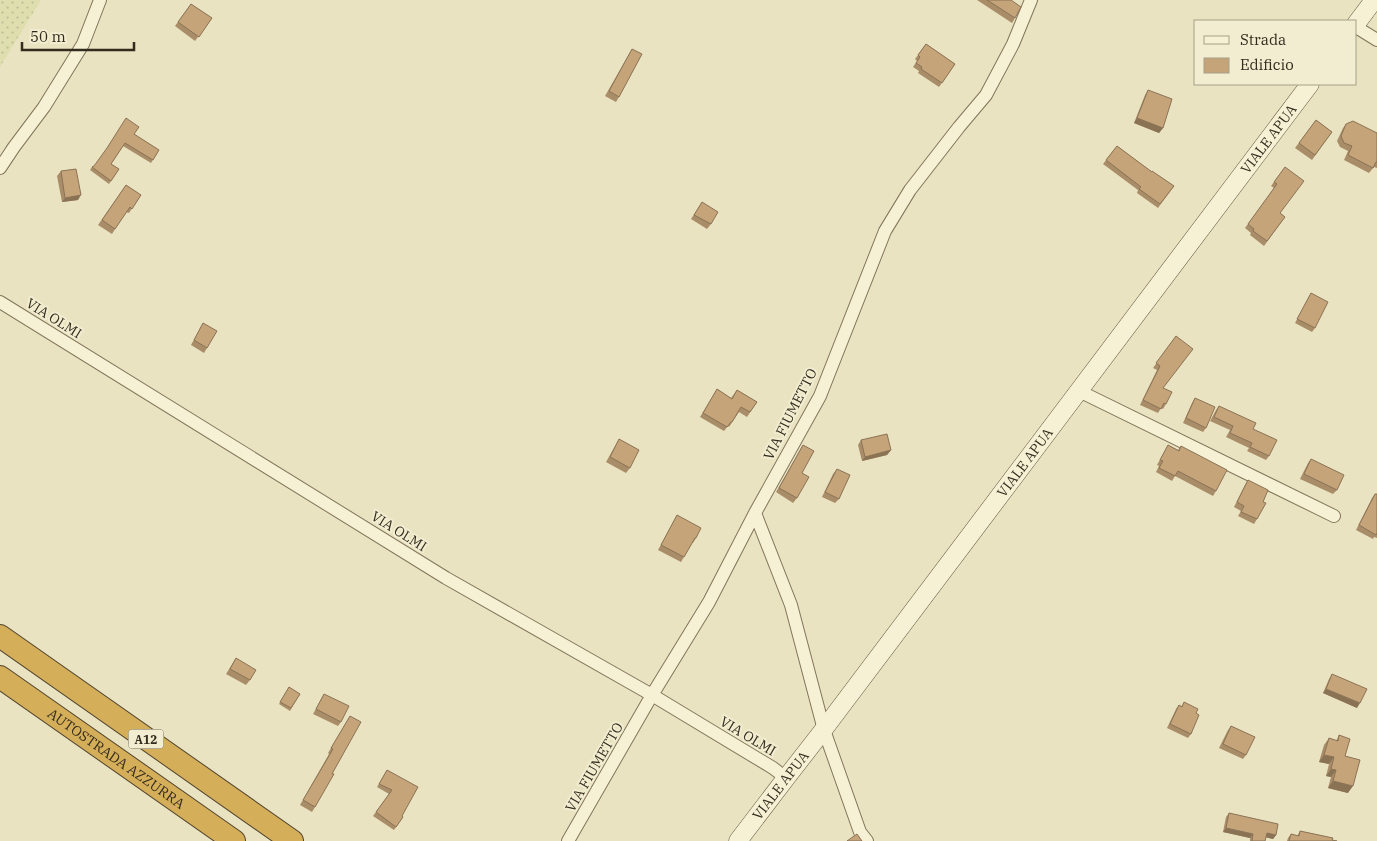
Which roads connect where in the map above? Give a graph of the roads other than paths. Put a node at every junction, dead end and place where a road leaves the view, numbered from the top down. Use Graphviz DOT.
graph roads {
  1 [pos="100,0"];
  2 [pos="1031,0"];
  3 [pos="1374,0"];
  4 [pos="1357,24"];
  5 [pos="1357,26"];
  6 [pos="1377,40"];
  7 [pos="1309,85"];
  8 [pos="0,168"];
  9 [pos="0,302"];
  10 [pos="1079,391"];
  11 [pos="755,513"];
  12 [pos="1334,516"];
  13 [pos="0,636"];
  14 [pos="0,677"];
  15 [pos="652,695"];
  16 [pos="824,730"];
  17 [pos="786,778"];
  18 [pos="234,841"];
  19 [pos="292,841"];
  20 [pos="568,841"];
  21 [pos="738,841"];
  22 [pos="867,841"];
  1 -- 8 [label="street"];
  2 -- 11 [label="street, VIA FIUMETTO"];
  3 -- 4 [label="street"];
  5 -- 6 [label="street"];
  7 -- 10 [label="street, VIALE APUA"];
  9 -- 15 [label="street, VIA OLMI"];
  10 -- 12 [label="street"];
  10 -- 16 [label="street, VIALE APUA"];
  11 -- 15 [label="street, VIA FIUMETTO"];
  11 -- 16 [label="street"];
  13 -- 19 [label="highway, A12"];
  14 -- 18 [label="highway, AUTOSTRADA AZZURRA / A12"];
  15 -- 17 [label="street, VIA OLMI"];
  15 -- 20 [label="street, VIA FIUMETTO"];
  16 -- 17 [label="street, VIALE APUA"];
  16 -- 22 [label="street"];
  17 -- 21 [label="street, VIALE APUA"];
}
